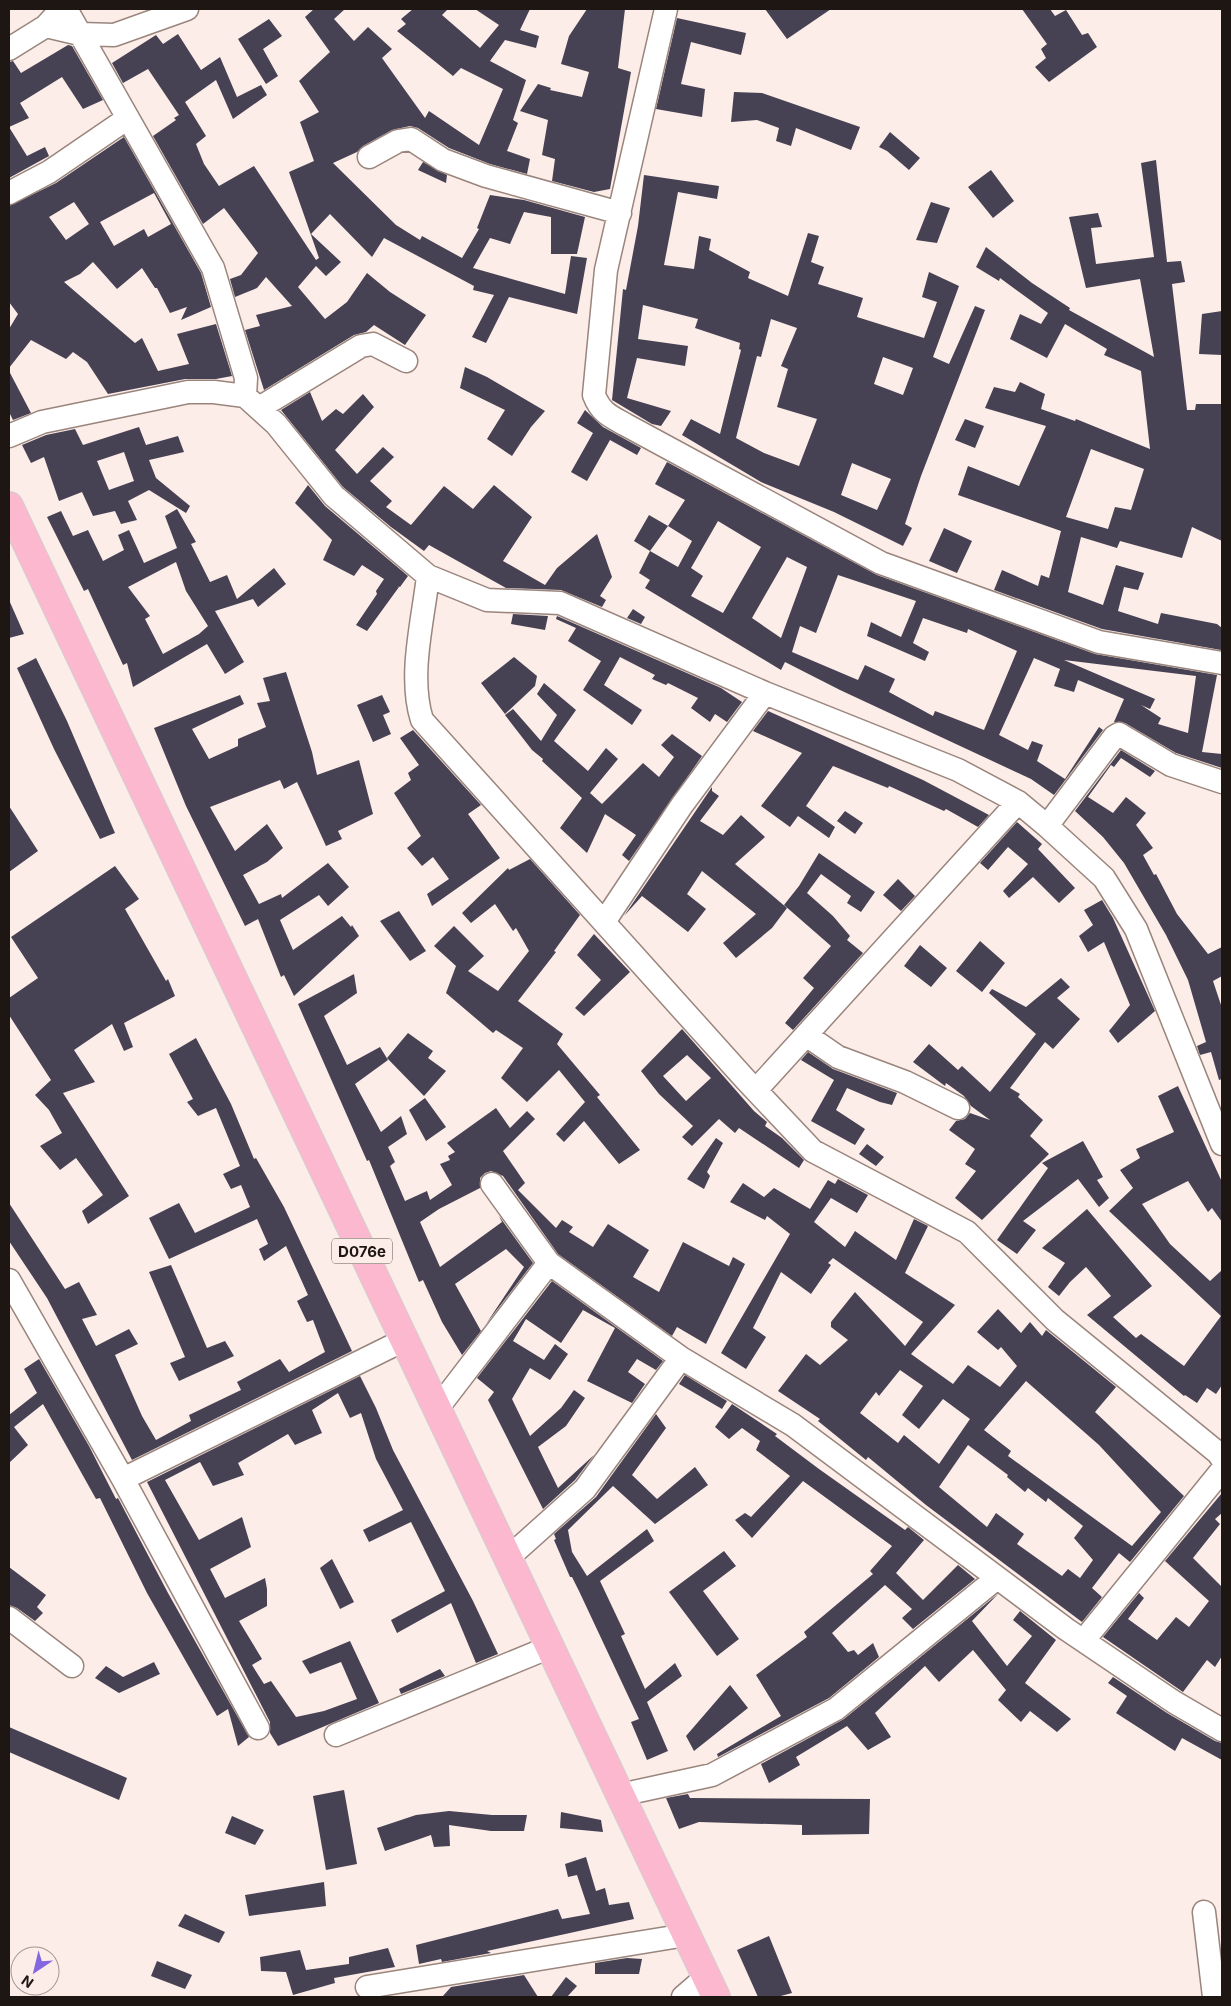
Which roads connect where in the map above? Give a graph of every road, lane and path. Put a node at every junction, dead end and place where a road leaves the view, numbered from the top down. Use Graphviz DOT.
graph roads {
  1 [pos="64,9"];
  2 [pos="187,9"];
  3 [pos="666,9"];
  4 [pos="46,26"];
  5 [pos="80,34"];
  6 [pos="9,49"];
  7 [pos="128,118"];
  8 [pos="369,157"];
  9 [pos="9,193"];
  10 [pos="620,213"];
  11 [pos="406,361"];
  12 [pos="252,402"];
  13 [pos="9,436"];
  14 [pos="9,506"];
  15 [pos="428,576"];
  16 [pos="1222,663"];
  17 [pos="765,692"];
  18 [pos="1222,782"];
  19 [pos="1018,802"];
  20 [pos="1047,826"];
  21 [pos="604,922"];
  22 [pos="806,1035"];
  23 [pos="756,1090"];
  24 [pos="958,1108"];
  25 [pos="1222,1144"];
  26 [pos="492,1184"];
  27 [pos="548,1263"];
  28 [pos="9,1280"];
  29 [pos="404,1340"];
  30 [pos="681,1358"];
  31 [pos="437,1409"];
  32 [pos="1222,1459"];
  33 [pos="1222,1470"];
  34 [pos="123,1479"];
  35 [pos="508,1558"];
  36 [pos="997,1578"];
  37 [pos="9,1618"];
  38 [pos="1084,1640"];
  39 [pos="550,1647"];
  40 [pos="72,1666"];
  41 [pos="258,1728"];
  42 [pos="1222,1730"];
  43 [pos="336,1735"];
  44 [pos="620,1795"];
  45 [pos="1204,1912"];
  46 [pos="686,1935"];
  47 [pos="367,1987"];
  48 [pos="711,1991"];
  49 [pos="683,1997"];
  50 [pos="1214,1997"];
  1 -- 4 [label="street"];
  1 -- 5 [label="street"];
  2 -- 5 [label="street"];
  3 -- 10 [label="street"];
  4 -- 5 [label="street"];
  4 -- 6 [label="street"];
  5 -- 7 [label="street"];
  7 -- 9 [label="street"];
  7 -- 12 [label="street"];
  8 -- 10 [label="street"];
  10 -- 16 [label="street"];
  11 -- 12 [label="street"];
  12 -- 13 [label="street"];
  12 -- 15 [label="street"];
  14 -- 29 [label="main road, D076e"];
  15 -- 17 [label="street"];
  15 -- 21 [label="street"];
  17 -- 19 [label="street"];
  17 -- 21 [label="street"];
  18 -- 20 [label="street"];
  19 -- 20 [label="street"];
  19 -- 22 [label="street"];
  20 -- 25 [label="street"];
  21 -- 23 [label="street"];
  22 -- 23 [label="street"];
  22 -- 24 [label="street"];
  23 -- 32 [label="street"];
  26 -- 27 [label="street"];
  27 -- 30 [label="street"];
  27 -- 31 [label="street"];
  28 -- 34 [label="street"];
  29 -- 31 [label="main road, D076e"];
  29 -- 34 [label="street"];
  30 -- 35 [label="street"];
  30 -- 36 [label="street"];
  31 -- 35 [label="main road, D076e"];
  33 -- 38 [label="street"];
  34 -- 41 [label="street"];
  35 -- 39 [label="main road, D076e"];
  36 -- 38 [label="street"];
  36 -- 44 [label="street"];
  37 -- 40 [label="street"];
  38 -- 42 [label="street"];
  39 -- 43 [label="street"];
  39 -- 44 [label="main road, D076e"];
  44 -- 46 [label="main road, D076e"];
  45 -- 50 [label="street"];
  46 -- 47 [label="street"];
  46 -- 48 [label="main road, D076e"];
  48 -- 49 [label="street"];
}
